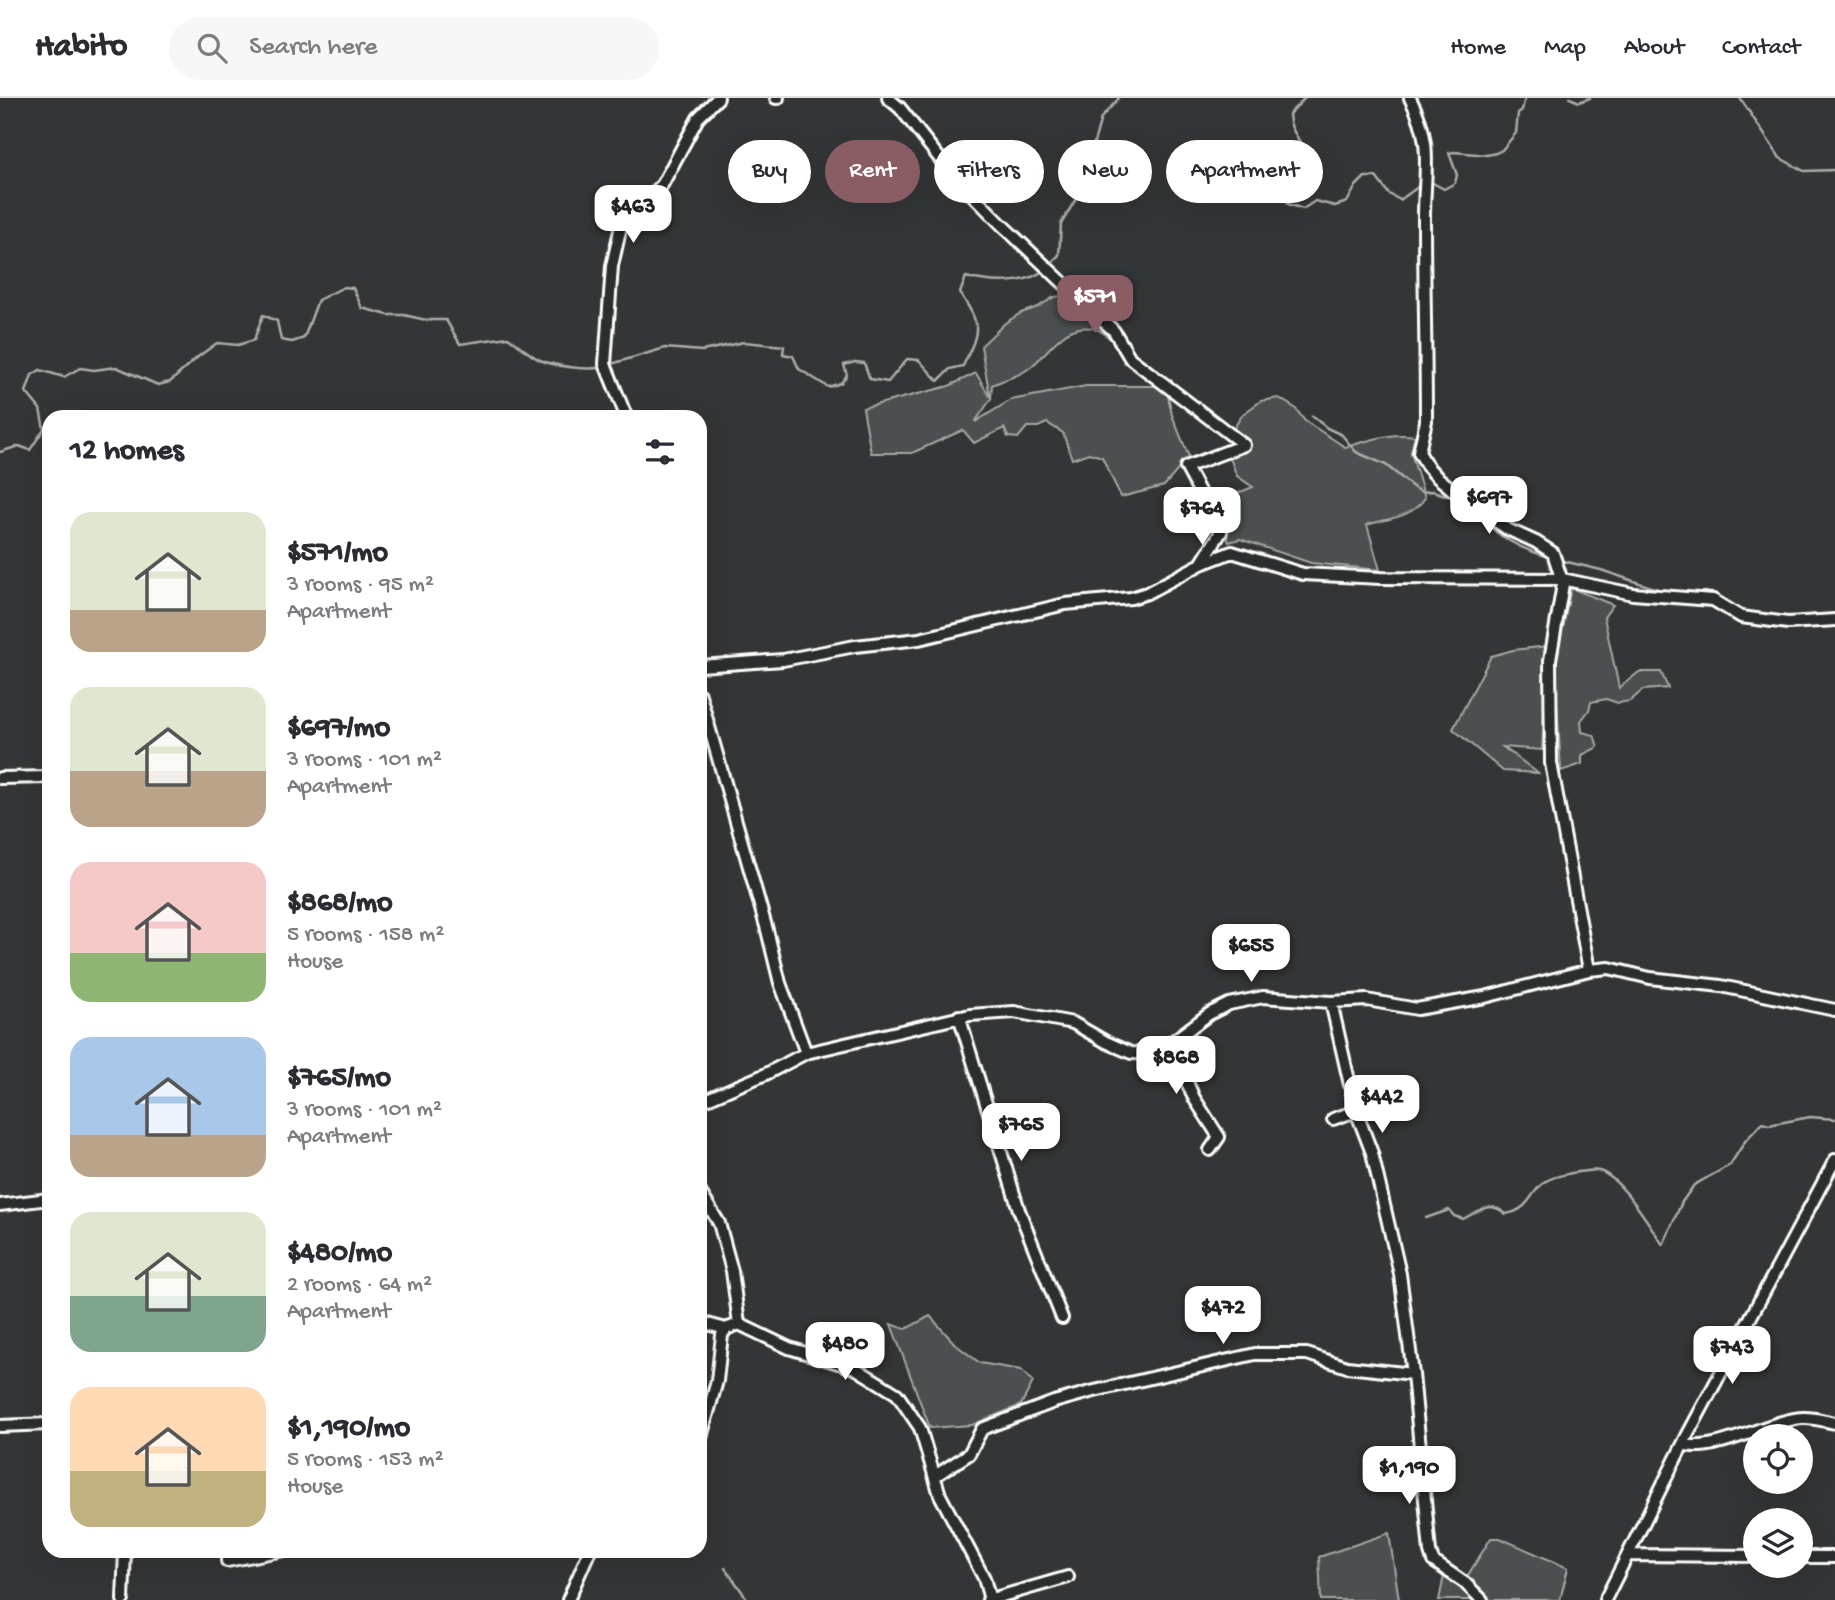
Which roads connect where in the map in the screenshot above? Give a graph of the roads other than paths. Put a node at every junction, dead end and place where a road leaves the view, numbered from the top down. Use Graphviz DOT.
graph roads {
  1 [pos="718,98"];
  2 [pos="888,98"];
  3 [pos="1410,98"];
  4 [pos="624,410"];
  5 [pos="1201,564"];
  6 [pos="1562,579"];
  7 [pos="1835,620"];
  8 [pos="707,665"];
  9 [pos="707,720"];
  10 [pos="42,776"];
  11 [pos="0,778"];
  12 [pos="1589,970"];
  13 [pos="1331,1002"];
  14 [pos="1835,1010"];
  15 [pos="960,1016"];
  16 [pos="1170,1042"];
  17 [pos="806,1053"];
  18 [pos="707,1099"];
  19 [pos="1356,1111"];
  20 [pos="1333,1119"];
  21 [pos="1210,1150"];
  22 [pos="1835,1160"];
  23 [pos="42,1200"];
  24 [pos="707,1203"];
  25 [pos="0,1205"];
  26 [pos="1062,1318"];
  27 [pos="707,1324"];
  28 [pos="739,1324"];
  29 [pos="726,1329"];
  30 [pos="1413,1374"];
  31 [pos="707,1416"];
  32 [pos="1835,1423"];
  33 [pos="42,1424"];
  34 [pos="0,1426"];
  35 [pos="1683,1444"];
  36 [pos="935,1476"];
  37 [pos="1628,1555"];
  38 [pos="1743,1556"];
  39 [pos="1813,1557"];
  40 [pos="1835,1557"];
  41 [pos="125,1558"];
  42 [pos="227,1558"];
  43 [pos="243,1558"];
  44 [pos="586,1558"];
  45 [pos="1068,1577"];
  46 [pos="123,1600"];
  47 [pos="568,1600"];
  48 [pos="989,1600"];
  49 [pos="1482,1600"];
  50 [pos="1605,1600"];
  1 -- 4 [label="street"];
  2 -- 5 [label="street"];
  3 -- 6 [label="street"];
  5 -- 6 [label="street"];
  5 -- 8 [label="street"];
  6 -- 7 [label="street"];
  6 -- 12 [label="street"];
  9 -- 17 [label="street"];
  10 -- 11 [label="street"];
  12 -- 13 [label="street"];
  12 -- 14 [label="street"];
  13 -- 16 [label="street"];
  13 -- 19 [label="street"];
  15 -- 16 [label="street"];
  15 -- 17 [label="street"];
  15 -- 26 [label="street"];
  16 -- 21 [label="street"];
  17 -- 18 [label="street"];
  19 -- 20 [label="street"];
  19 -- 30 [label="street"];
  22 -- 35 [label="street"];
  23 -- 25 [label="street"];
  24 -- 28 [label="street"];
  27 -- 29 [label="street"];
  28 -- 29 [label="street"];
  28 -- 36 [label="street"];
  29 -- 31 [label="street"];
  30 -- 36 [label="street"];
  30 -- 49 [label="street"];
  32 -- 35 [label="street"];
  33 -- 34 [label="street"];
  35 -- 37 [label="street"];
  36 -- 48 [label="street"];
  37 -- 38 [label="street"];
  37 -- 50 [label="street"];
  39 -- 40 [label="street"];
  41 -- 46 [label="street"];
  42 -- 43 [label="street"];
  44 -- 47 [label="street"];
  45 -- 48 [label="street"];
}
